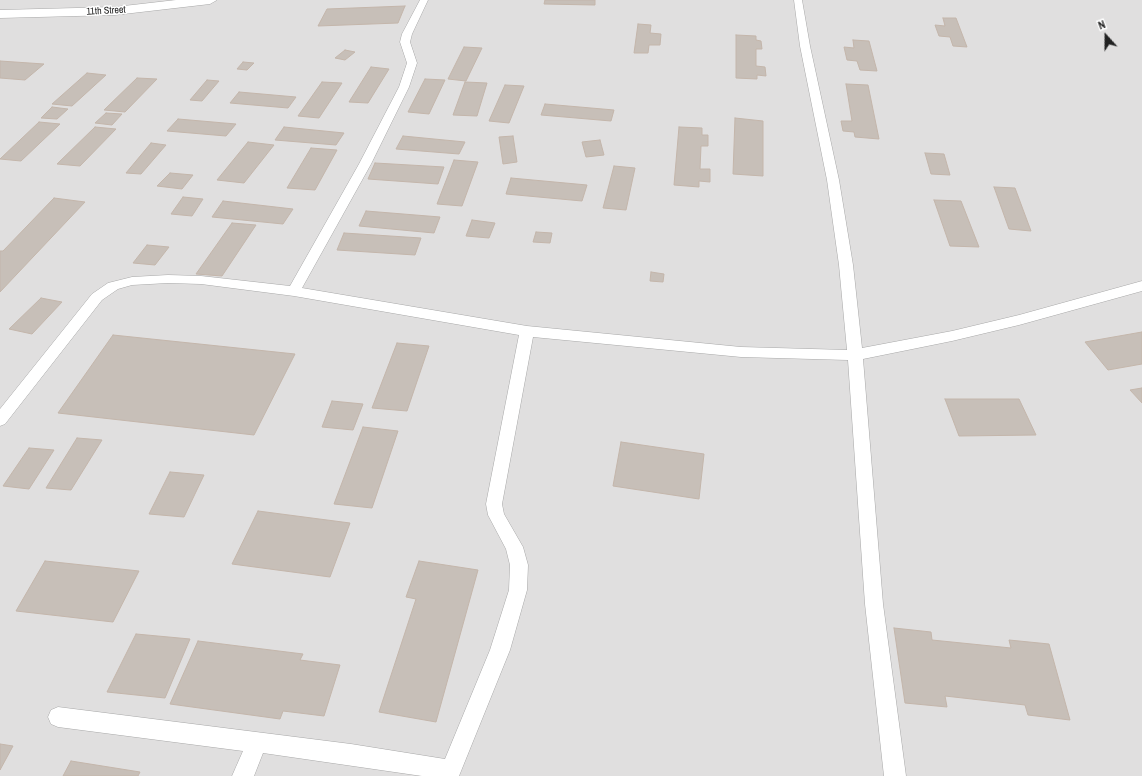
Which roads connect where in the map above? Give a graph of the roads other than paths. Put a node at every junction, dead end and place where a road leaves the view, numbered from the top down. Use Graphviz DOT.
graph roads {
  1 [pos="210,0"];
  2 [pos="424,0"];
  3 [pos="798,0"];
  4 [pos="21,1"];
  5 [pos="0,6"];
  6 [pos="0,14"];
  7 [pos="1142,286"];
  8 [pos="294,291"];
  9 [pos="527,331"];
  10 [pos="855,355"];
  11 [pos="0,420"];
  12 [pos="58,717"];
  13 [pos="257,743"];
  14 [pos="449,773"];
  15 [pos="243,776"];
  16 [pos="895,776"];
  1 -- 6 [label="street, 11th Street"];
  2 -- 8 [label="lane"];
  3 -- 10 [label="lane"];
  4 -- 5 [label="street"];
  7 -- 10 [label="lane"];
  8 -- 9 [label="lane"];
  8 -- 11 [label="lane"];
  9 -- 10 [label="lane"];
  9 -- 14 [label="lane"];
  10 -- 16 [label="lane"];
  12 -- 13 [label="lane"];
  13 -- 14 [label="lane"];
  13 -- 15 [label="lane"];
}
